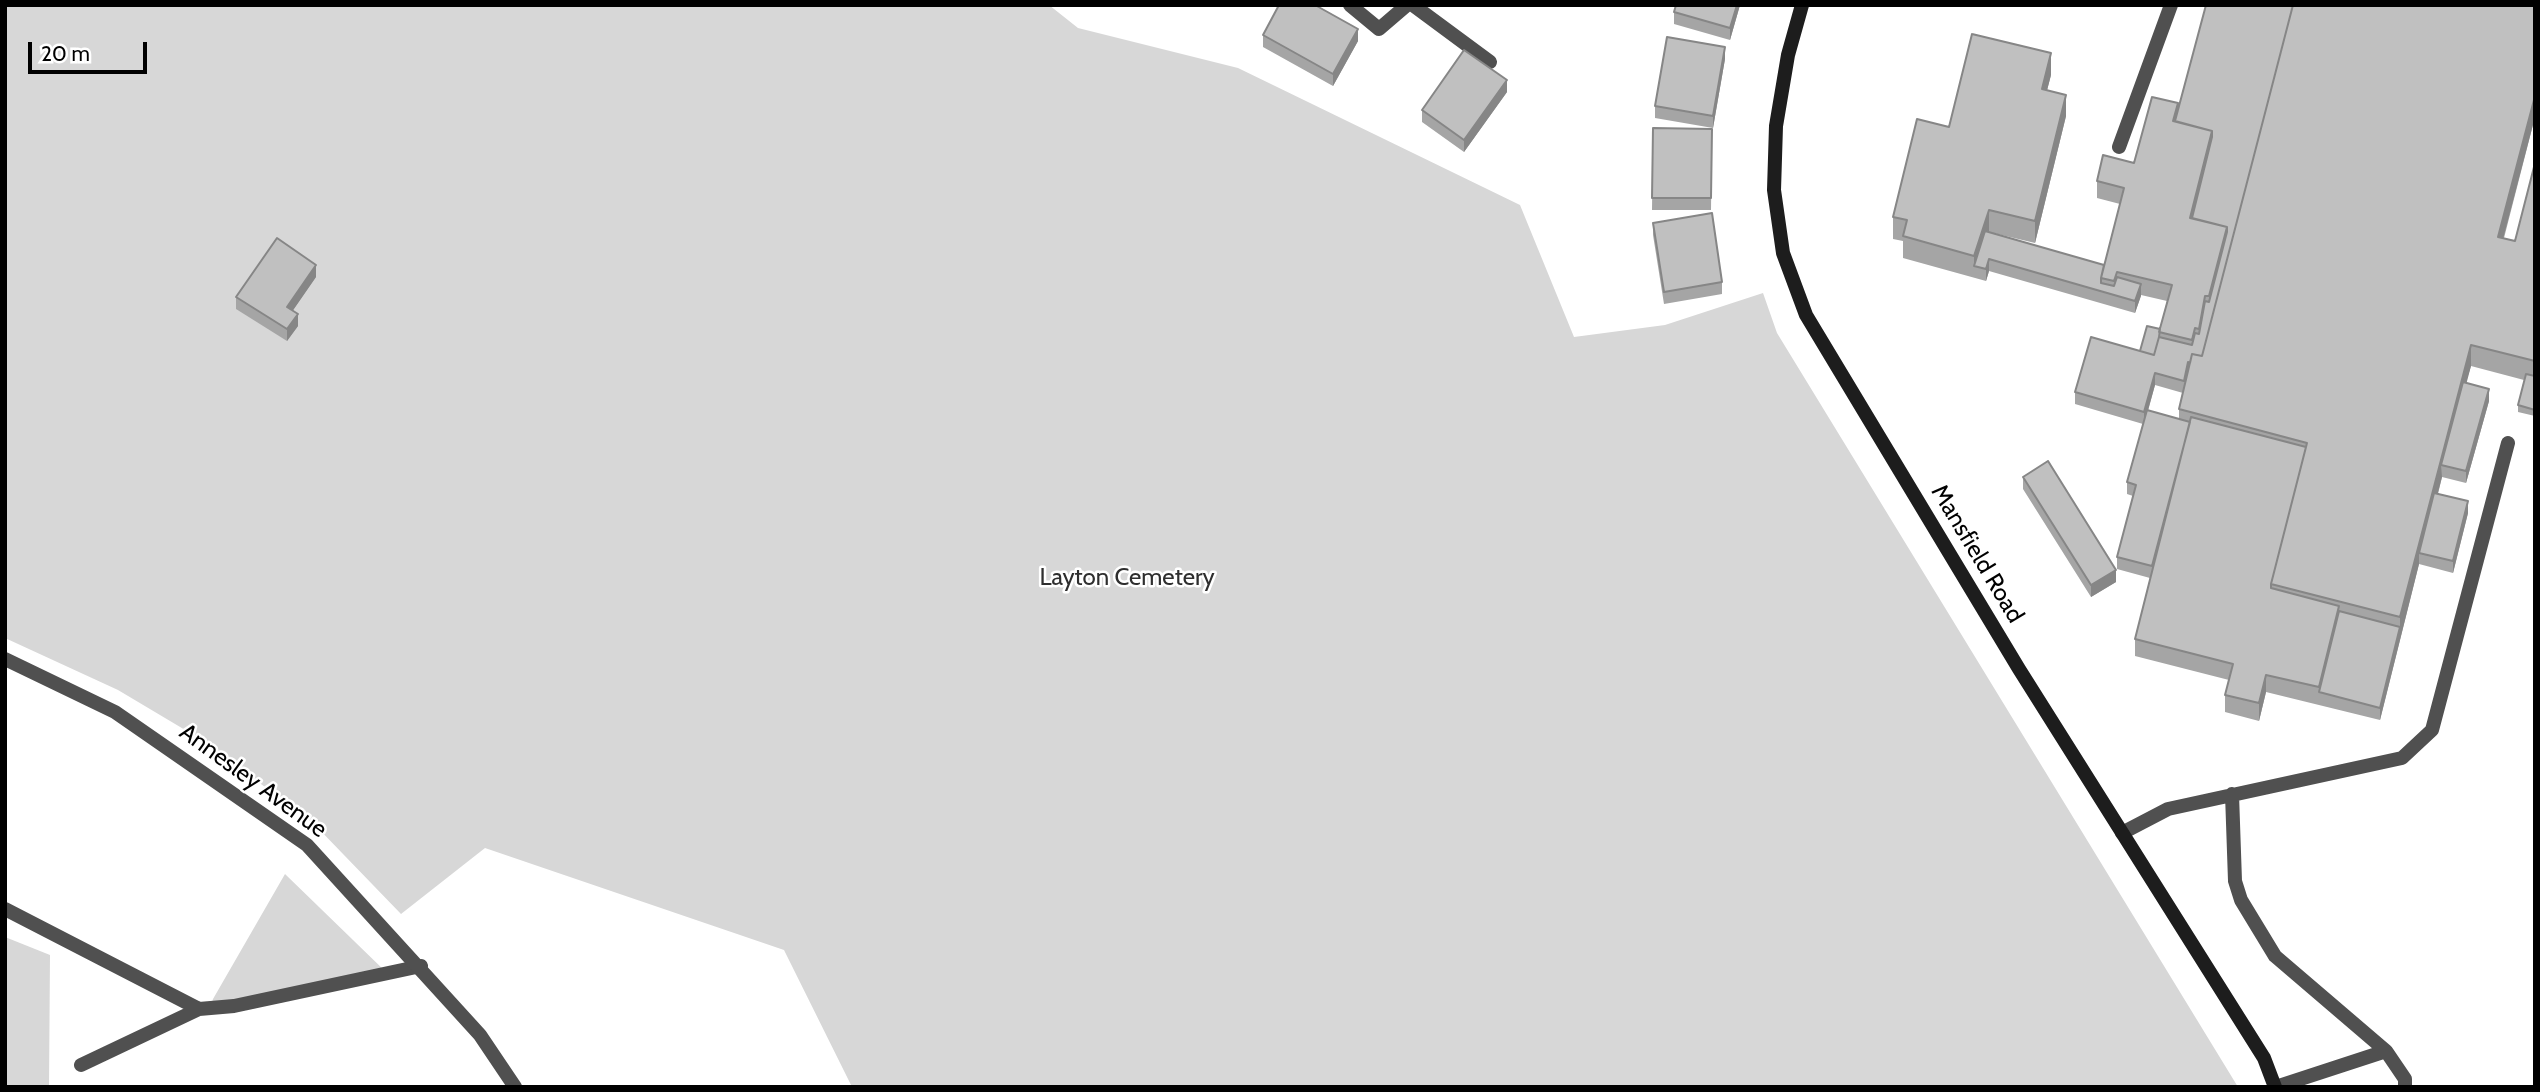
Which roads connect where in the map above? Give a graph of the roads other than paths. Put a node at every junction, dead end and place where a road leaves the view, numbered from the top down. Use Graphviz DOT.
graph roads {
  1 [pos="1350,5"];
  2 [pos="1407,5"];
  3 [pos="1413,5"];
  4 [pos="1802,5"];
  5 [pos="2171,5"];
  6 [pos="1490,62"];
  7 [pos="2119,147"];
  8 [pos="2508,443"];
  9 [pos="5,659"];
  10 [pos="2232,794"];
  11 [pos="2122,832"];
  12 [pos="5,909"];
  13 [pos="421,966"];
  14 [pos="199,1009"];
  15 [pos="2386,1051"];
  16 [pos="80,1065"];
  17 [pos="515,1087"];
  18 [pos="2276,1087"];
  19 [pos="2405,1087"];
  1 -- 2 [label="street"];
  3 -- 6 [label="street"];
  4 -- 11 [label="street, Mansfield Road"];
  5 -- 7 [label="street"];
  8 -- 10 [label="street"];
  9 -- 13 [label="street, Annesley Avenue"];
  10 -- 11 [label="street"];
  10 -- 15 [label="street"];
  11 -- 18 [label="street, Mansfield Road"];
  12 -- 14 [label="street"];
  13 -- 14 [label="street"];
  13 -- 17 [label="street, Annesley Avenue"];
  14 -- 16 [label="street"];
  15 -- 18 [label="street"];
  15 -- 19 [label="street"];
}
